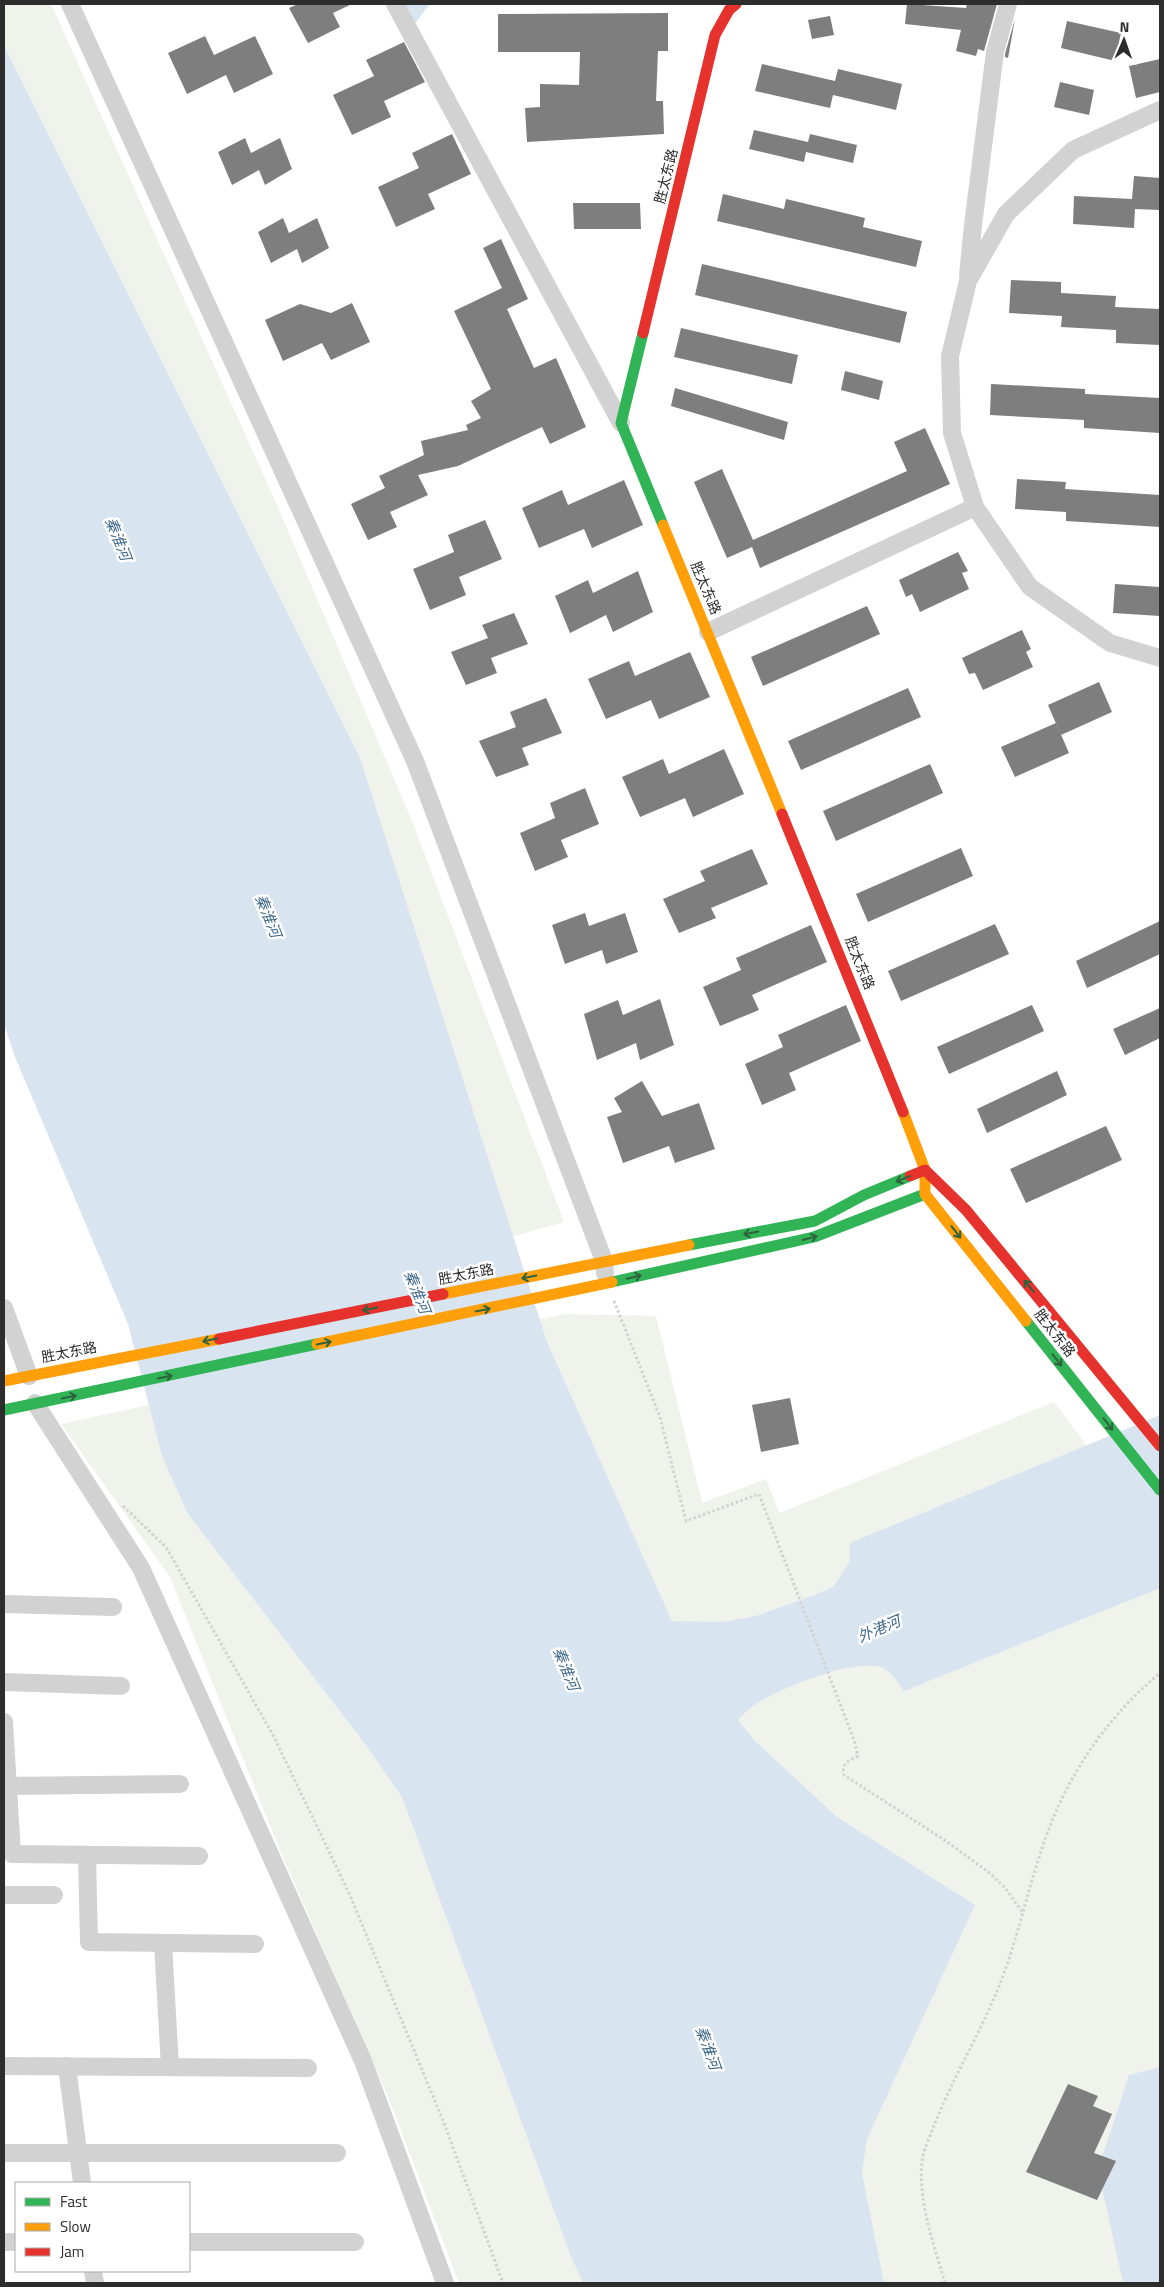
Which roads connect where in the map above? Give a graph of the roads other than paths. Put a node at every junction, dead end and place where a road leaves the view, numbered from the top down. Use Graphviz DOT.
graph roads {
  1 [pos="70,4"];
  2 [pos="395,4"];
  3 [pos="736,4"];
  4 [pos="1008,4"];
  5 [pos="1160,110"];
  6 [pos="968,281"];
  7 [pos="621,423"];
  8 [pos="975,506"];
  9 [pos="708,632"];
  10 [pos="1160,658"];
  11 [pos="925,1170"];
  12 [pos="925,1194"];
  13 [pos="604,1261"];
  14 [pos="607,1283"];
  15 [pos="4,1308"];
  16 [pos="29,1376"];
  17 [pos="4,1381"];
  18 [pos="35,1404"];
  19 [pos="4,1410"];
  20 [pos="1160,1446"];
  21 [pos="1160,1490"];
  22 [pos="4,1604"];
  23 [pos="113,1607"];
  24 [pos="4,1682"];
  25 [pos="121,1686"];
  26 [pos="4,1722"];
  27 [pos="180,1784"];
  28 [pos="6,1786"];
  29 [pos="87,1854"];
  30 [pos="200,1856"];
  31 [pos="4,1895"];
  32 [pos="54,1895"];
  33 [pos="163,1943"];
  34 [pos="255,1944"];
  35 [pos="4,2066"];
  36 [pos="67,2066"];
  37 [pos="170,2067"];
  38 [pos="308,2068"];
  39 [pos="4,2153"];
  40 [pos="78,2153"];
  41 [pos="337,2153"];
  42 [pos="82,2182"];
  43 [pos="190,2242"];
  44 [pos="356,2242"];
  45 [pos="445,2283"];
  1 -- 13 [label="street"];
  2 -- 7 [label="street"];
  3 -- 7 [label="main road, 胜太东路"];
  4 -- 6 [label="street"];
  5 -- 6 [label="street"];
  6 -- 8 [label="street"];
  7 -- 9 [label="main road, 胜太东路"];
  8 -- 9 [label="street"];
  8 -- 10 [label="street"];
  9 -- 11 [label="main road, 胜太东路"];
  11 -- 12 [label="main road, 胜太东路"];
  11 -- 13 [label="main road, 胜太东路, one-way"];
  20 -- 11 [label="main road, 胜太东路, one-way"];
  14 -- 12 [label="main road, one-way"];
  12 -- 21 [label="main road, 胜太东路, one-way"];
  13 -- 14 [label="street"];
  13 -- 16 [label="main road, 胜太东路, one-way"];
  18 -- 14 [label="main road, one-way"];
  15 -- 16 [label="street"];
  16 -- 17 [label="main road, 胜太东路"];
  18 -- 19 [label="main road"];
  18 -- 45 [label="street"];
  22 -- 23 [label="street"];
  24 -- 25 [label="street"];
  26 -- 28 [label="street"];
  27 -- 28 [label="street"];
  28 -- 29 [label="street"];
  29 -- 30 [label="street"];
  29 -- 33 [label="street"];
  31 -- 32 [label="street"];
  33 -- 34 [label="street"];
  33 -- 37 [label="street"];
  35 -- 36 [label="street"];
  36 -- 37 [label="street"];
  36 -- 40 [label="street"];
  37 -- 38 [label="street"];
  39 -- 40 [label="street"];
  40 -- 41 [label="street"];
  40 -- 42 [label="street"];
  43 -- 44 [label="street"];
}
